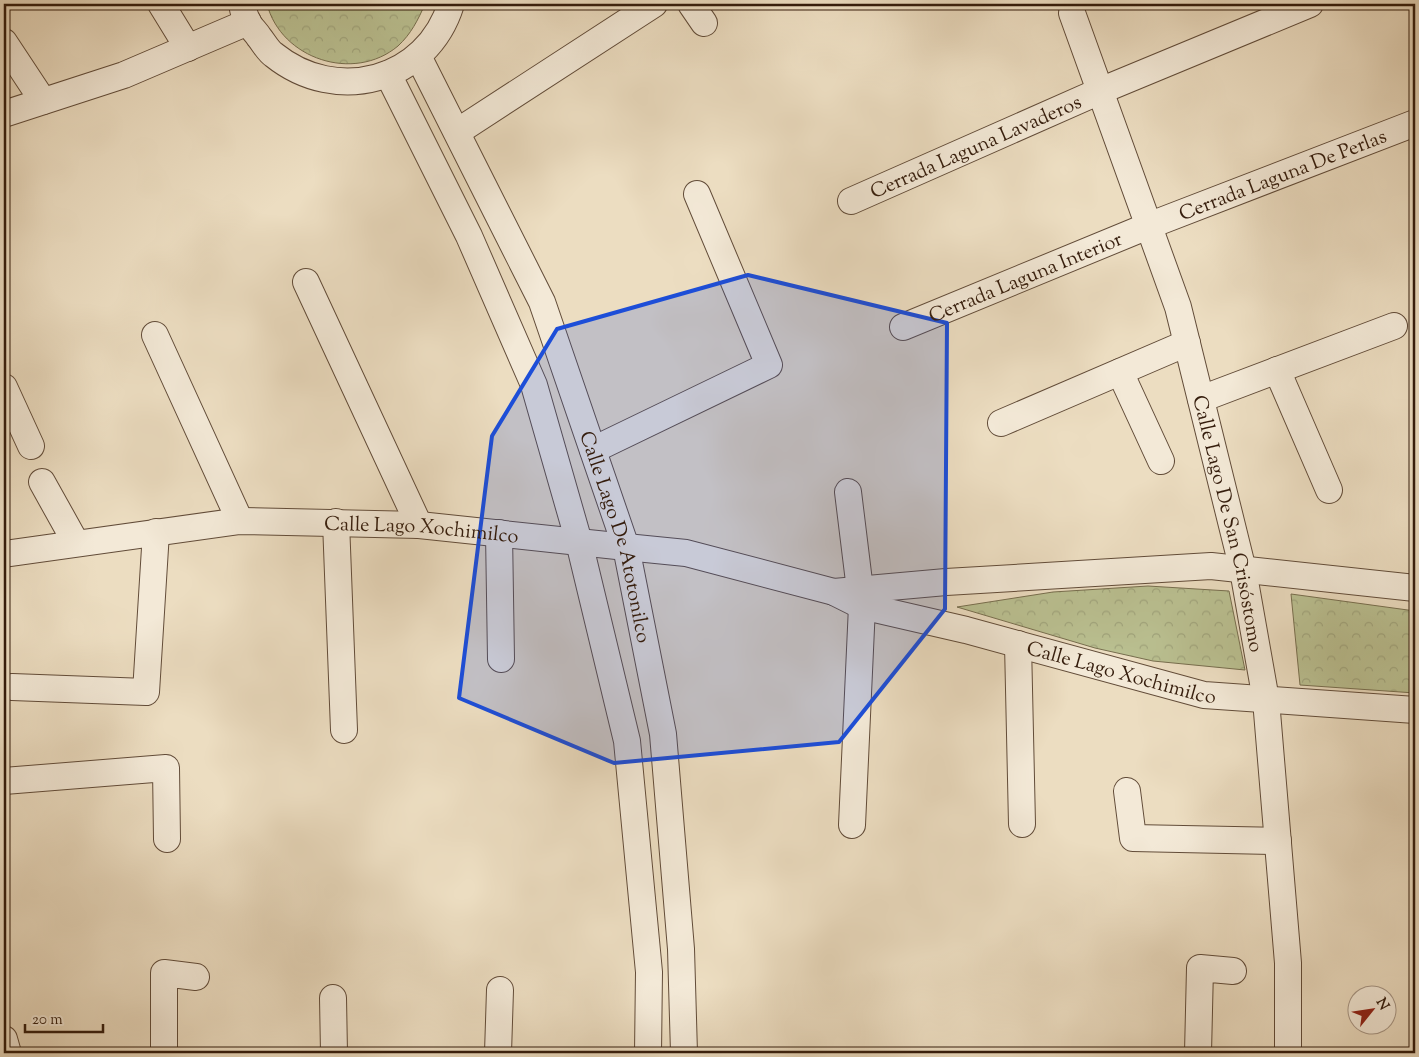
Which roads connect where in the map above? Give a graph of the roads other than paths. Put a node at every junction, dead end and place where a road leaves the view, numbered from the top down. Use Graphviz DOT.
graph roads {
  1 [pos="161,4"];
  2 [pos="451,4"];
  3 [pos="654,4"];
  4 [pos="1310,4"];
  5 [pos="245,13"];
  6 [pos="1072,13"];
  7 [pos="4,42"];
  8 [pos="188,48"];
  9 [pos="418,56"];
  10 [pos="388,74"];
  11 [pos="1100,91"];
  12 [pos="43,101"];
  13 [pos="4,114"];
  14 [pos="1415,123"];
  15 [pos="457,132"];
  16 [pos="697,194"];
  17 [pos="851,201"];
  18 [pos="1148,226"];
  19 [pos="306,282"];
  20 [pos="1394,326"];
  21 [pos="903,327"];
  22 [pos="155,335"];
  23 [pos="1187,343"];
  24 [pos="1277,370"];
  25 [pos="1120,372"];
  26 [pos="4,387"];
  27 [pos="1201,399"];
  28 [pos="1001,423"];
  29 [pos="31,446"];
  30 [pos="593,450"];
  31 [pos="1161,462"];
  32 [pos="42,482"];
  33 [pos="1328,490"];
  34 [pos="848,492"];
  35 [pos="240,521"];
  36 [pos="336,522"];
  37 [pos="419,525"];
  38 [pos="156,532"];
  39 [pos="499,533"];
  40 [pos="579,542"];
  41 [pos="76,543"];
  42 [pos="626,547"];
  43 [pos="4,554"];
  44 [pos="1243,570"];
  45 [pos="1415,588"];
  46 [pos="862,597"];
  47 [pos="1018,644"];
  48 [pos="501,659"];
  49 [pos="12,687"];
  50 [pos="1266,700"];
  51 [pos="1415,710"];
  52 [pos="344,730"];
  53 [pos="4,781"];
  54 [pos="1127,791"];
  55 [pos="1022,824"];
  56 [pos="852,825"];
  57 [pos="166,839"];
  58 [pos="1278,841"];
  59 [pos="1233,971"];
  60 [pos="196,977"];
  61 [pos="500,990"];
  62 [pos="333,998"];
  63 [pos="164,1053"];
  64 [pos="334,1053"];
  65 [pos="498,1053"];
  66 [pos="648,1053"];
  67 [pos="684,1053"];
  68 [pos="1198,1053"];
  69 [pos="1288,1053"];
  1 -- 8 [label="street"];
  2 -- 9 [label="street"];
  3 -- 15 [label="street"];
  4 -- 11 [label="street, Cerrada Laguna Lavaderos"];
  5 -- 8 [label="street"];
  5 -- 10 [label="street"];
  6 -- 11 [label="street, Calle Lago De San Crisóstomo"];
  7 -- 12 [label="street"];
  8 -- 12 [label="street"];
  9 -- 10 [label="street"];
  9 -- 15 [label="street, Calle Lago De Atotonilco"];
  10 -- 40 [label="street, Calle Lago De Atotonilco"];
  11 -- 17 [label="street, Cerrada Laguna Lavaderos"];
  11 -- 18 [label="street, Calle Lago De San Crisóstomo"];
  12 -- 13 [label="street"];
  14 -- 18 [label="street, Cerrada Laguna De Perlas"];
  15 -- 30 [label="street, Calle Lago De Atotonilco"];
  16 -- 30 [label="street"];
  18 -- 21 [label="street, Cerrada Laguna Interior"];
  18 -- 23 [label="street, Calle Lago De San Crisóstomo"];
  19 -- 37 [label="street"];
  20 -- 24 [label="street"];
  22 -- 35 [label="street"];
  23 -- 25 [label="street"];
  23 -- 27 [label="street, Calle Lago De San Crisóstomo"];
  24 -- 27 [label="street"];
  24 -- 33 [label="street"];
  25 -- 28 [label="street"];
  25 -- 31 [label="street"];
  26 -- 29 [label="street"];
  27 -- 44 [label="street, Calle Lago De San Crisóstomo"];
  30 -- 42 [label="street, Calle Lago De Atotonilco"];
  32 -- 41 [label="street"];
  34 -- 46 [label="street"];
  35 -- 36 [label="street, Calle Lago Xochimilco"];
  35 -- 38 [label="street, Calle Lago Xochimilco"];
  36 -- 37 [label="street, Calle Lago Xochimilco"];
  36 -- 52 [label="street"];
  37 -- 39 [label="street, Calle Lago Xochimilco"];
  38 -- 41 [label="street, Calle Lago Xochimilco"];
  38 -- 49 [label="street"];
  39 -- 40 [label="street, Calle Lago Xochimilco"];
  39 -- 48 [label="street"];
  40 -- 42 [label="street, Calle Lago Xochimilco"];
  40 -- 66 [label="street, Calle Lago De Atotonilco"];
  41 -- 43 [label="street, Calle Lago Xochimilco"];
  42 -- 46 [label="street, Calle Lago Xochimilco"];
  42 -- 67 [label="street, Calle Lago De Atotonilco"];
  44 -- 45 [label="street"];
  44 -- 46 [label="street"];
  44 -- 50 [label="street, Calle Lago De San Crisóstomo"];
  46 -- 47 [label="street, Calle Lago Xochimilco"];
  46 -- 56 [label="street"];
  47 -- 50 [label="street, Calle Lago Xochimilco"];
  47 -- 55 [label="street"];
  50 -- 51 [label="street, Calle Lago Xochimilco"];
  50 -- 58 [label="street, Calle Lago De San Crisóstomo"];
  53 -- 57 [label="street"];
  54 -- 58 [label="street"];
  58 -- 69 [label="street, Calle Lago De San Crisóstomo"];
  59 -- 68 [label="street"];
  60 -- 63 [label="street"];
  61 -- 65 [label="street"];
  62 -- 64 [label="street"];
}
